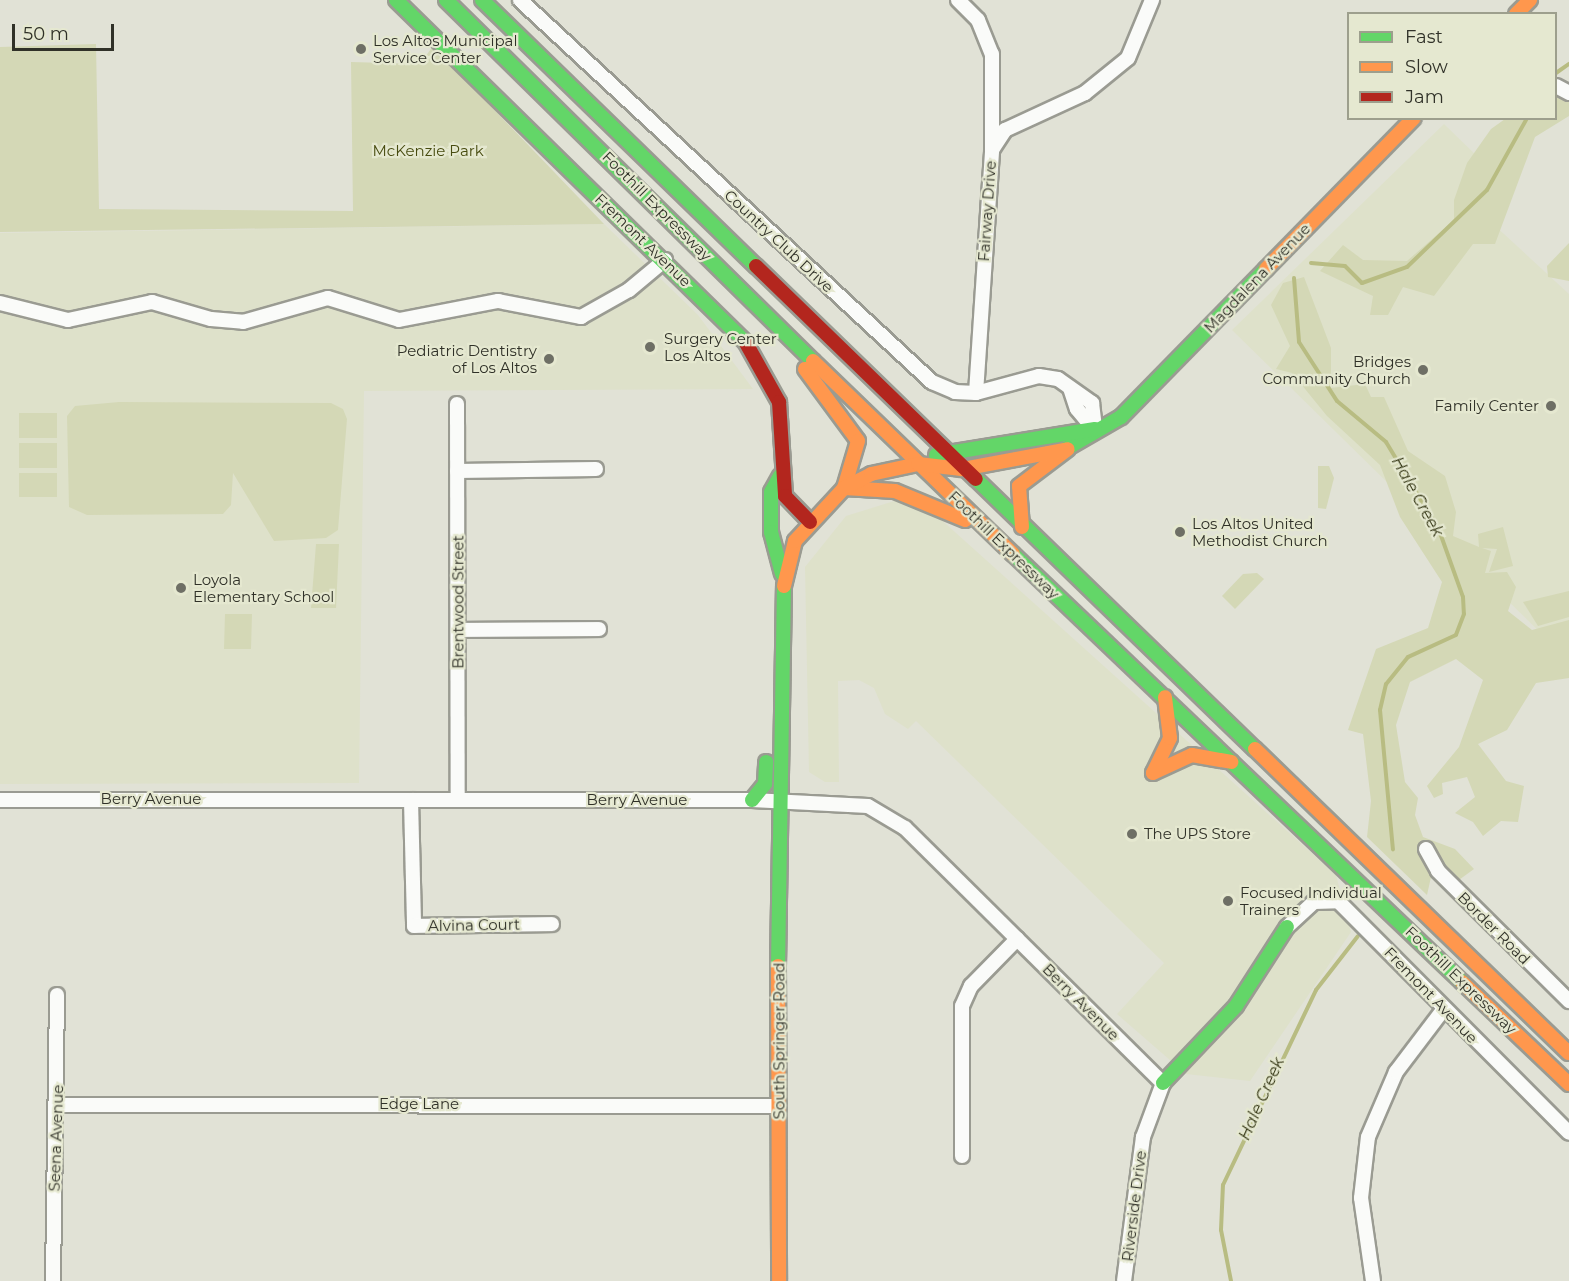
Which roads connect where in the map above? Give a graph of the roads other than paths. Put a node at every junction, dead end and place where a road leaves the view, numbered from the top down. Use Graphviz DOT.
graph roads {
  1 [pos="396,0"];
  2 [pos="446,0"];
  3 [pos="482,0"];
  4 [pos="520,0"];
  5 [pos="958,0"];
  6 [pos="1152,0"];
  7 [pos="1530,0"];
  8 [pos="1518,12"];
  9 [pos="1412,120"];
  10 [pos="992,150"];
  11 [pos="665,261"];
  12 [pos="0,303"];
  13 [pos="789,337"];
  14 [pos="976,393"];
  15 [pos="457,404"];
  16 [pos="1095,429"];
  17 [pos="1068,449"];
  18 [pos="944,451"];
  19 [pos="918,464"];
  20 [pos="596,469"];
  21 [pos="962,469"];
  22 [pos="457,471"];
  23 [pos="781,473"];
  24 [pos="844,488"];
  25 [pos="810,522"];
  26 [pos="1022,527"];
  27 [pos="990,533"];
  28 [pos="784,581"];
  29 [pos="599,629"];
  30 [pos="458,630"];
  31 [pos="1165,697"];
  32 [pos="777,753"];
  33 [pos="1234,762"];
  34 [pos="458,799"];
  35 [pos="0,800"];
  36 [pos="411,800"];
  37 [pos="752,800"];
  38 [pos="778,800"];
  39 [pos="1426,849"];
  40 [pos="552,924"];
  41 [pos="1287,927"];
  42 [pos="1017,939"];
  43 [pos="57,995"];
  44 [pos="1569,1000"];
  45 [pos="1443,1010"];
  46 [pos="1569,1053"];
  47 [pos="1163,1083"];
  48 [pos="1569,1084"];
  49 [pos="59,1105"];
  50 [pos="779,1106"];
  51 [pos="1569,1133"];
  52 [pos="962,1156"];
  53 [pos="53,1281"];
  54 [pos="779,1281"];
  55 [pos="1125,1281"];
  56 [pos="1373,1281"];
  1 -- 11 [label="main road, Fremont Avenue"];
  2 -- 13 [label="main road, Foothill Expressway"];
  3 -- 18 [label="main road, Foothill Expressway"];
  4 -- 14 [label="street, Country Club Drive"];
  5 -- 10 [label="street"];
  6 -- 10 [label="street, Fairway Drive"];
  7 -- 8 [label="main road"];
  9 -- 16 [label="main road, Magdalena Avenue"];
  10 -- 14 [label="street, Fairway Drive"];
  11 -- 12 [label="street"];
  11 -- 23 [label="main road, Fremont Avenue"];
  13 -- 19 [label="main road, Foothill Expressway"];
  13 -- 24 [label="main road"];
  14 -- 16 [label="street, Country Club Drive"];
  15 -- 22 [label="street, Brentwood Street"];
  16 -- 17 [label="main road, Magdalena Avenue"];
  16 -- 18 [label="main road, Magdalena Avenue"];
  17 -- 21 [label="main road, Magdalena Avenue"];
  17 -- 26 [label="main road"];
  18 -- 19 [label="main road, Magdalena Avenue"];
  18 -- 21 [label="main road, Foothill Expressway"];
  19 -- 21 [label="main road, Magdalena Avenue"];
  19 -- 24 [label="main road, South Springer Road"];
  19 -- 27 [label="main road, Foothill Expressway"];
  20 -- 22 [label="street"];
  21 -- 26 [label="main road, Foothill Expressway"];
  22 -- 30 [label="street, Brentwood Street"];
  23 -- 25 [label="main road, Fremont Avenue"];
  23 -- 28 [label="main road"];
  24 -- 25 [label="main road, South Springer Road"];
  24 -- 27 [label="main road"];
  25 -- 28 [label="main road, South Springer Road"];
  26 -- 46 [label="main road, Foothill Expressway"];
  27 -- 31 [label="main road, Foothill Expressway"];
  28 -- 32 [label="main road, South Springer Road"];
  29 -- 30 [label="street"];
  30 -- 34 [label="street, Brentwood Street"];
  31 -- 33 [label="main road, Foothill Expressway"];
  31 -- 33 [label="main road"];
  32 -- 37 [label="main road"];
  32 -- 38 [label="main road, South Springer Road"];
  33 -- 48 [label="main road, Foothill Expressway"];
  34 -- 36 [label="street, Berry Avenue"];
  34 -- 37 [label="street, Berry Avenue"];
  35 -- 36 [label="street, Berry Avenue"];
  36 -- 40 [label="street, Alvina Court"];
  37 -- 38 [label="street, Berry Avenue"];
  38 -- 42 [label="street, Berry Avenue"];
  38 -- 50 [label="main road, South Springer Road"];
  39 -- 44 [label="street, Border Road"];
  41 -- 45 [label="street, Fremont Avenue"];
  41 -- 47 [label="main road, Riverside Drive"];
  42 -- 47 [label="street, Berry Avenue"];
  42 -- 52 [label="street"];
  43 -- 49 [label="street, Seena Avenue"];
  45 -- 51 [label="street, Fremont Avenue"];
  45 -- 56 [label="street"];
  47 -- 55 [label="street, Riverside Drive"];
  49 -- 50 [label="street, Edge Lane"];
  49 -- 53 [label="street, Seena Avenue"];
  50 -- 54 [label="main road, South Springer Road"];
}
